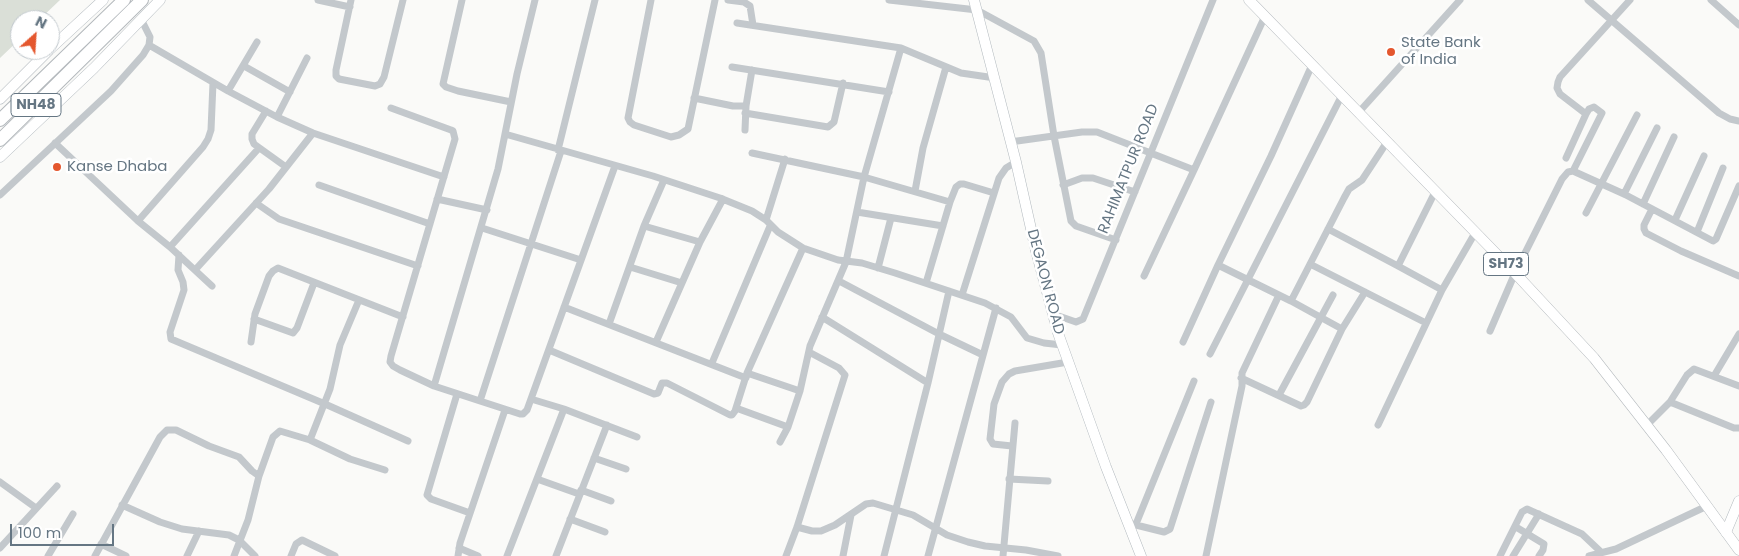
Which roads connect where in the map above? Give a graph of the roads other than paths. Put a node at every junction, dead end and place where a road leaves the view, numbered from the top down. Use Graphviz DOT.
graph roads {
  1 [pos="103,0"];
  2 [pos="124,0"];
  3 [pos="142,0"];
  4 [pos="160,0"];
  5 [pos="318,0"];
  6 [pos="403,0"];
  7 [pos="462,0"];
  8 [pos="535,0"];
  9 [pos="595,0"];
  10 [pos="651,0"];
  11 [pos="715,0"];
  12 [pos="728,0"];
  13 [pos="889,0"];
  14 [pos="1213,0"];
  15 [pos="1249,0"];
  16 [pos="1460,0"];
  17 [pos="1588,0"];
  18 [pos="1630,0"];
  19 [pos="1711,0"];
  20 [pos="351,3"];
  21 [pos="975,5"];
  22 [pos="1265,16"];
  23 [pos="141,19"];
  24 [pos="1612,20"];
  25 [pos="737,23"];
  26 [pos="753,25"];
  27 [pos="1739,25"];
  28 [pos="60,41"];
  29 [pos="257,42"];
  30 [pos="149,45"];
  31 [pos="901,48"];
  32 [pos="307,58"];
  33 [pos="40,60"];
  34 [pos="1312,65"];
  35 [pos="244,66"];
  36 [pos="732,67"];
  37 [pos="946,67"];
  38 [pos="752,70"];
  39 [pos="995,78"];
  40 [pos="213,83"];
  41 [pos="843,83"];
  42 [pos="228,91"];
  43 [pos="290,92"];
  44 [pos="888,92"];
  45 [pos="1342,95"];
  46 [pos="694,98"];
  47 [pos="0,99"];
  48 [pos="512,102"];
  49 [pos="391,108"];
  50 [pos="746,110"];
  51 [pos="266,111"];
  52 [pos="1359,112"];
  53 [pos="1586,114"];
  54 [pos="1637,115"];
  55 [pos="277,117"];
  56 [pos="0,120"];
  57 [pos="1739,121"];
  58 [pos="1657,128"];
  59 [pos="745,130"];
  60 [pos="313,133"];
  61 [pos="505,134"];
  62 [pos="1054,136"];
  63 [pos="1674,137"];
  64 [pos="0,140"];
  65 [pos="1010,142"];
  66 [pos="1386,142"];
  67 [pos="55,143"];
  68 [pos="259,148"];
  69 [pos="560,150"];
  70 [pos="1151,152"];
  71 [pos="752,153"];
  72 [pos="1704,156"];
  73 [pos="0,157"];
  74 [pos="1566,158"];
  75 [pos="785,159"];
  76 [pos="1016,162"];
  77 [pos="615,166"];
  78 [pos="286,167"];
  79 [pos="1723,168"];
  80 [pos="1194,170"];
  81 [pos="1573,171"];
  82 [pos="444,177"];
  83 [pos="864,177"];
  84 [pos="664,180"];
  85 [pos="1601,183"];
  86 [pos="319,185"];
  87 [pos="1063,185"];
  88 [pos="1739,186"];
  89 [pos="915,191"];
  90 [pos="1135,192"];
  91 [pos="1435,192"];
  92 [pos="994,193"];
  93 [pos="1624,194"];
  94 [pos="0,195"];
  95 [pos="437,199"];
  96 [pos="723,199"];
  97 [pos="950,202"];
  98 [pos="256,203"];
  99 [pos="1643,204"];
  100 [pos="1652,209"];
  101 [pos="487,210"];
  102 [pos="857,212"];
  103 [pos="1586,213"];
  104 [pos="891,218"];
  105 [pos="1675,220"];
  106 [pos="138,221"];
  107 [pos="768,223"];
  108 [pos="430,224"];
  109 [pos="644,226"];
  110 [pos="943,226"];
  111 [pos="482,228"];
  112 [pos="1328,229"];
  113 [pos="1697,232"];
  114 [pos="1475,233"];
  115 [pos="1116,240"];
  116 [pos="700,242"];
  117 [pos="532,244"];
  118 [pos="170,247"];
  119 [pos="803,248"];
  120 [pos="179,255"];
  121 [pos="581,260"];
  122 [pos="846,262"];
  123 [pos="1310,264"];
  124 [pos="1218,265"];
  125 [pos="418,266"];
  126 [pos="1398,266"];
  127 [pos="630,267"];
  128 [pos="878,268"];
  129 [pos="195,270"];
  130 [pos="1515,273"];
  131 [pos="1144,276"];
  132 [pos="1739,276"];
  133 [pos="1248,279"];
  134 [pos="838,281"];
  135 [pos="682,283"];
  136 [pos="926,283"];
  137 [pos="314,284"];
  138 [pos="212,286"];
  139 [pos="1442,290"];
  140 [pos="949,291"];
  141 [pos="1365,292"];
  142 [pos="962,295"];
  143 [pos="1278,295"];
  144 [pos="1333,295"];
  145 [pos="359,300"];
  146 [pos="1291,300"];
  147 [pos="564,307"];
  148 [pos="996,308"];
  149 [pos="1053,314"];
  150 [pos="403,317"];
  151 [pos="822,317"];
  152 [pos="1322,317"];
  153 [pos="254,319"];
  154 [pos="1426,323"];
  155 [pos="609,324"];
  156 [pos="1342,329"];
  157 [pos="1490,331"];
  158 [pos="940,334"];
  159 [pos="1739,334"];
  160 [pos="251,342"];
  161 [pos="656,342"];
  162 [pos="1183,342"];
  163 [pos="1062,344"];
  164 [pos="549,350"];
  165 [pos="808,352"];
  166 [pos="983,354"];
  167 [pos="1210,354"];
  168 [pos="1068,362"];
  169 [pos="712,364"];
  170 [pos="746,376"];
  171 [pos="1714,376"];
  172 [pos="1241,378"];
  173 [pos="1194,381"];
  174 [pos="928,384"];
  175 [pos="434,386"];
  176 [pos="1739,386"];
  177 [pos="800,391"];
  178 [pos="457,394"];
  179 [pos="1279,394"];
  180 [pos="531,399"];
  181 [pos="480,401"];
  182 [pos="1211,402"];
  183 [pos="1670,402"];
  184 [pos="325,404"];
  185 [pos="736,408"];
  186 [pos="564,409"];
  187 [pos="505,410"];
  188 [pos="1014,422"];
  189 [pos="1378,424"];
  190 [pos="606,425"];
  191 [pos="1647,425"];
  192 [pos="788,427"];
  193 [pos="1739,428"];
  194 [pos="637,437"];
  195 [pos="310,440"];
  196 [pos="408,441"];
  197 [pos="780,442"];
  198 [pos="1012,446"];
  199 [pos="594,458"];
  200 [pos="626,469"];
  201 [pos="385,470"];
  202 [pos="259,476"];
  203 [pos="537,479"];
  204 [pos="1009,479"];
  205 [pos="0,482"];
  206 [pos="1048,482"];
  207 [pos="57,486"];
  208 [pos="580,492"];
  209 [pos="611,501"];
  210 [pos="1739,501"];
  211 [pos="122,505"];
  212 [pos="1707,506"];
  213 [pos="36,508"];
  214 [pos="897,509"];
  215 [pos="470,513"];
  216 [pos="73,514"];
  217 [pos="1539,514"];
  218 [pos="851,515"];
  219 [pos="570,519"];
  220 [pos="1132,524"];
  221 [pos="798,526"];
  222 [pos="935,527"];
  223 [pos="1516,527"];
  224 [pos="199,531"];
  225 [pos="606,532"];
  226 [pos="1726,532"];
  227 [pos="1528,533"];
  228 [pos="2,540"];
  229 [pos="239,540"];
  230 [pos="101,544"];
  231 [pos="0,548"];
  232 [pos="460,548"];
  233 [pos="1739,550"];
  234 [pos="1003,552"];
  235 [pos="1601,552"];
  236 [pos="1616,552"];
  237 [pos="1042,554"];
  238 [pos="48,556"];
  239 [pos="95,556"];
  240 [pos="126,556"];
  241 [pos="187,556"];
  242 [pos="234,556"];
  243 [pos="255,556"];
  244 [pos="290,556"];
  245 [pos="335,556"];
  246 [pos="458,556"];
  247 [pos="478,556"];
  248 [pos="507,556"];
  249 [pos="556,556"];
  250 [pos="786,556"];
  251 [pos="843,556"];
  252 [pos="884,556"];
  253 [pos="928,556"];
  254 [pos="1058,556"];
  255 [pos="1142,556"];
  256 [pos="1206,556"];
  257 [pos="1500,556"];
  258 [pos="1514,556"];
  259 [pos="1539,556"];
  260 [pos="1589,556"];
  1 -- 28 [label="main road"];
  2 -- 56 [label="highway, NH48"];
  3 -- 64 [label="highway, NH48"];
  4 -- 23 [label="main road"];
  5 -- 20 [label="street"];
  6 -- 20 [label="street"];
  7 -- 48 [label="street"];
  8 -- 48 [label="street"];
  9 -- 69 [label="street"];
  10 -- 46 [label="street"];
  11 -- 46 [label="street"];
  12 -- 26 [label="street"];
  13 -- 21 [label="street"];
  14 -- 70 [label="street, RAHIMATPUR ROAD"];
  15 -- 22 [label="main road, SH73"];
  16 -- 52 [label="street"];
  17 -- 24 [label="street"];
  18 -- 24 [label="street"];
  19 -- 27 [label="street"];
  21 -- 39 [label="main road, DEGAON ROAD"];
  21 -- 62 [label="street"];
  22 -- 34 [label="main road, SH73"];
  22 -- 80 [label="street"];
  23 -- 30 [label="street"];
  23 -- 73 [label="main road"];
  24 -- 53 [label="street"];
  24 -- 57 [label="street"];
  25 -- 26 [label="street"];
  26 -- 31 [label="street"];
  29 -- 35 [label="street"];
  30 -- 40 [label="street"];
  30 -- 67 [label="street"];
  31 -- 37 [label="street"];
  31 -- 44 [label="street"];
  32 -- 43 [label="street"];
  33 -- 47 [label="main road"];
  34 -- 45 [label="main road, SH73"];
  34 -- 124 [label="street"];
  35 -- 42 [label="street"];
  35 -- 43 [label="street"];
  36 -- 38 [label="street"];
  37 -- 39 [label="street"];
  37 -- 89 [label="street"];
  38 -- 41 [label="street"];
  38 -- 50 [label="street"];
  39 -- 65 [label="main road, DEGAON ROAD"];
  40 -- 42 [label="street"];
  40 -- 106 [label="street"];
  41 -- 44 [label="street"];
  41 -- 50 [label="street"];
  42 -- 51 [label="street"];
  43 -- 55 [label="street"];
  44 -- 83 [label="street"];
  45 -- 52 [label="main road, SH73"];
  45 -- 133 [label="street"];
  46 -- 50 [label="street"];
  48 -- 61 [label="street"];
  49 -- 82 [label="street"];
  50 -- 59 [label="street"];
  51 -- 55 [label="street"];
  51 -- 68 [label="street"];
  52 -- 66 [label="main road, SH73"];
  53 -- 74 [label="street"];
  53 -- 81 [label="street"];
  54 -- 85 [label="street"];
  55 -- 60 [label="street"];
  58 -- 93 [label="street"];
  60 -- 78 [label="street"];
  60 -- 82 [label="street"];
  61 -- 69 [label="street"];
  61 -- 101 [label="street"];
  62 -- 65 [label="street"];
  62 -- 70 [label="street"];
  62 -- 87 [label="street"];
  63 -- 99 [label="street"];
  65 -- 76 [label="main road, DEGAON ROAD"];
  66 -- 91 [label="main road, SH73"];
  66 -- 112 [label="street"];
  67 -- 94 [label="street"];
  67 -- 106 [label="street"];
  68 -- 78 [label="street"];
  68 -- 118 [label="street"];
  69 -- 77 [label="street"];
  69 -- 117 [label="street"];
  70 -- 80 [label="street"];
  70 -- 90 [label="street, RAHIMATPUR ROAD"];
  71 -- 75 [label="street"];
  72 -- 105 [label="street"];
  75 -- 83 [label="street"];
  75 -- 107 [label="street"];
  76 -- 92 [label="street"];
  76 -- 149 [label="main road, DEGAON ROAD"];
  77 -- 84 [label="street"];
  77 -- 121 [label="street"];
  78 -- 98 [label="street"];
  79 -- 113 [label="street"];
  80 -- 131 [label="street"];
  81 -- 85 [label="street"];
  81 -- 130 [label="street"];
  82 -- 95 [label="street"];
  83 -- 89 [label="street"];
  83 -- 102 [label="street"];
  84 -- 96 [label="street"];
  84 -- 109 [label="street"];
  85 -- 93 [label="street"];
  85 -- 103 [label="street"];
  86 -- 108 [label="street"];
  87 -- 90 [label="street"];
  87 -- 115 [label="street"];
  88 -- 113 [label="street"];
  89 -- 97 [label="street"];
  90 -- 115 [label="street, RAHIMATPUR ROAD"];
  91 -- 114 [label="main road, SH73"];
  91 -- 126 [label="street"];
  92 -- 97 [label="street"];
  92 -- 142 [label="street"];
  93 -- 99 [label="street"];
  95 -- 101 [label="street"];
  95 -- 108 [label="street"];
  96 -- 107 [label="street"];
  96 -- 116 [label="street"];
  97 -- 110 [label="street"];
  98 -- 125 [label="street"];
  98 -- 129 [label="street"];
  99 -- 100 [label="street"];
  100 -- 105 [label="street"];
  100 -- 132 [label="street"];
  101 -- 111 [label="street"];
  102 -- 104 [label="street"];
  102 -- 122 [label="street"];
  104 -- 110 [label="street"];
  104 -- 128 [label="street"];
  105 -- 113 [label="street"];
  106 -- 118 [label="street"];
  107 -- 119 [label="street"];
  107 -- 169 [label="street"];
  108 -- 125 [label="street"];
  109 -- 116 [label="street"];
  109 -- 127 [label="street"];
  110 -- 136 [label="street"];
  111 -- 117 [label="street"];
  111 -- 175 [label="street"];
  112 -- 123 [label="street"];
  112 -- 126 [label="street"];
  114 -- 130 [label="main road, SH73"];
  114 -- 139 [label="street"];
  115 -- 149 [label="street, RAHIMATPUR ROAD"];
  116 -- 135 [label="street"];
  117 -- 121 [label="street"];
  117 -- 181 [label="street"];
  118 -- 120 [label="street"];
  119 -- 122 [label="street"];
  119 -- 170 [label="street"];
  120 -- 129 [label="street"];
  120 -- 184 [label="street"];
  121 -- 147 [label="street"];
  122 -- 128 [label="street"];
  122 -- 134 [label="street"];
  123 -- 141 [label="street"];
  123 -- 146 [label="street"];
  124 -- 133 [label="street"];
  124 -- 162 [label="street"];
  125 -- 150 [label="street"];
  126 -- 139 [label="street"];
  127 -- 135 [label="street"];
  127 -- 155 [label="street"];
  128 -- 136 [label="street"];
  129 -- 138 [label="street"];
  130 -- 157 [label="street"];
  130 -- 191 [label="main road, SH73"];
  133 -- 143 [label="street"];
  133 -- 167 [label="street"];
  134 -- 151 [label="street"];
  134 -- 158 [label="street"];
  135 -- 161 [label="street"];
  136 -- 140 [label="street"];
  137 -- 145 [label="street"];
  137 -- 153 [label="street"];
  137 -- 153 [label="street"];
  139 -- 154 [label="street"];
  140 -- 142 [label="street"];
  140 -- 158 [label="street"];
  141 -- 154 [label="street"];
  141 -- 156 [label="street"];
  142 -- 148 [label="street"];
  143 -- 146 [label="street"];
  143 -- 172 [label="street"];
  144 -- 152 [label="street"];
  145 -- 150 [label="street"];
  145 -- 184 [label="street"];
  146 -- 152 [label="street"];
  147 -- 155 [label="street"];
  147 -- 164 [label="street"];
  148 -- 163 [label="street"];
  148 -- 166 [label="street"];
  149 -- 163 [label="main road, DEGAON ROAD"];
  150 -- 175 [label="street"];
  151 -- 165 [label="street"];
  151 -- 174 [label="street"];
  152 -- 156 [label="street"];
  152 -- 179 [label="street"];
  153 -- 160 [label="street"];
  154 -- 189 [label="street"];
  155 -- 161 [label="street"];
  156 -- 179 [label="street"];
  158 -- 166 [label="street"];
  158 -- 174 [label="street"];
  159 -- 171 [label="street"];
  161 -- 169 [label="street"];
  163 -- 168 [label="main road, DEGAON ROAD"];
  164 -- 180 [label="street"];
  164 -- 185 [label="street"];
  165 -- 177 [label="street"];
  165 -- 221 [label="street"];
  166 -- 222 [label="street"];
  168 -- 198 [label="street"];
  168 -- 220 [label="main road, DEGAON ROAD"];
  169 -- 170 [label="street"];
  170 -- 177 [label="street"];
  170 -- 185 [label="street"];
  171 -- 176 [label="street"];
  171 -- 183 [label="street"];
  172 -- 179 [label="street"];
  172 -- 256 [label="street"];
  173 -- 220 [label="street"];
  174 -- 214 [label="street"];
  175 -- 178 [label="street"];
  177 -- 192 [label="street"];
  178 -- 181 [label="street"];
  178 -- 215 [label="street"];
  180 -- 186 [label="street"];
  180 -- 187 [label="street"];
  181 -- 187 [label="street"];
  182 -- 220 [label="street"];
  183 -- 191 [label="street"];
  183 -- 193 [label="street"];
  184 -- 195 [label="street"];
  184 -- 196 [label="street"];
  185 -- 192 [label="street"];
  186 -- 190 [label="street"];
  186 -- 203 [label="street"];
  187 -- 215 [label="street"];
  188 -- 198 [label="street"];
  190 -- 194 [label="street"];
  190 -- 199 [label="street"];
  191 -- 212 [label="main road, SH73"];
  192 -- 197 [label="street"];
  195 -- 201 [label="street"];
  195 -- 202 [label="street"];
  198 -- 204 [label="street"];
  199 -- 200 [label="street"];
  199 -- 208 [label="street"];
  202 -- 211 [label="street"];
  202 -- 229 [label="street"];
  203 -- 208 [label="street"];
  203 -- 248 [label="street"];
  204 -- 206 [label="street"];
  204 -- 234 [label="street"];
  205 -- 213 [label="street"];
  207 -- 213 [label="street"];
  208 -- 209 [label="street"];
  208 -- 219 [label="street"];
  210 -- 226 [label="main road"];
  211 -- 224 [label="street"];
  211 -- 230 [label="street"];
  212 -- 226 [label="main road, SH73"];
  212 -- 236 [label="street"];
  213 -- 228 [label="street"];
  214 -- 218 [label="street"];
  214 -- 222 [label="street"];
  214 -- 252 [label="street"];
  215 -- 232 [label="street"];
  216 -- 238 [label="street"];
  217 -- 223 [label="street"];
  217 -- 227 [label="street"];
  217 -- 235 [label="street"];
  218 -- 221 [label="street"];
  218 -- 251 [label="street"];
  219 -- 225 [label="street"];
  219 -- 249 [label="street"];
  220 -- 255 [label="main road, DEGAON ROAD"];
  221 -- 250 [label="street"];
  222 -- 234 [label="street"];
  222 -- 253 [label="street"];
  223 -- 227 [label="street"];
  223 -- 257 [label="street"];
  224 -- 229 [label="street"];
  224 -- 241 [label="street"];
  226 -- 233 [label="main road, SH73"];
  227 -- 258 [label="street"];
  227 -- 259 [label="street"];
  228 -- 231 [label="street"];
  229 -- 242 [label="street"];
  229 -- 243 [label="street"];
  230 -- 239 [label="street"];
  230 -- 240 [label="street"];
  232 -- 246 [label="street"];
  232 -- 247 [label="street"];
  234 -- 237 [label="street"];
  235 -- 236 [label="street"];
  235 -- 260 [label="street"];
  237 -- 254 [label="street"];
  244 -- 245 [label="street"];
}
